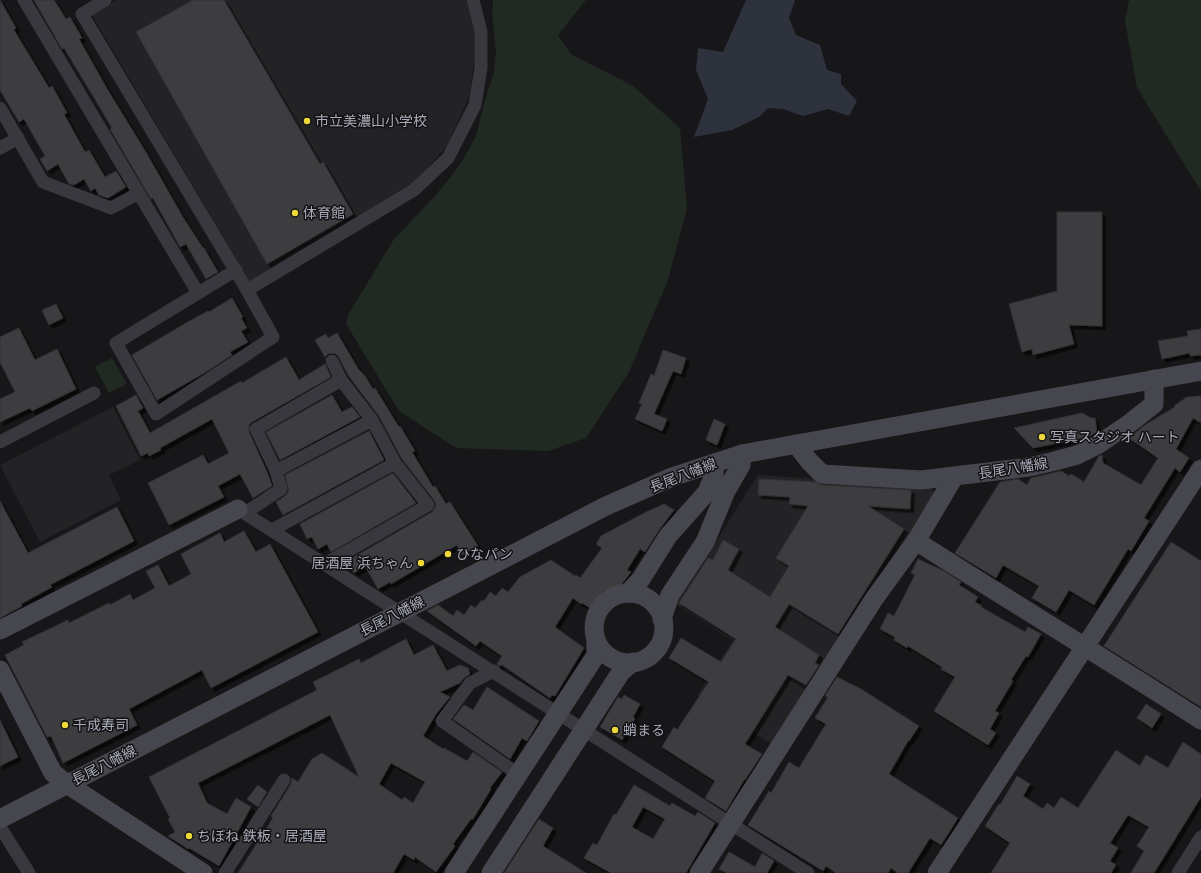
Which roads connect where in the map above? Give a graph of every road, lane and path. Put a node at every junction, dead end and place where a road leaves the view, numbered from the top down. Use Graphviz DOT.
graph roads {
  1 [pos="24,0"];
  2 [pos="106,0"];
  3 [pos="473,0"];
  4 [pos="0,108"];
  5 [pos="18,138"];
  6 [pos="0,148"];
  7 [pos="139,194"];
  8 [pos="236,270"];
  9 [pos="248,290"];
  10 [pos="198,293"];
  11 [pos="332,361"];
  12 [pos="1201,371"];
  13 [pos="1154,379"];
  14 [pos="342,380"];
  15 [pos="94,393"];
  16 [pos="372,420"];
  17 [pos="0,442"];
  18 [pos="796,444"];
  19 [pos="742,454"];
  20 [pos="715,462"];
  21 [pos="395,463"];
  22 [pos="1201,469"];
  23 [pos="276,471"];
  24 [pos="954,477"];
  25 [pos="242,511"];
  26 [pos="272,530"];
  27 [pos="916,541"];
  28 [pos="325,564"];
  29 [pos="628,593"];
  30 [pos="400,612"];
  31 [pos="662,619"];
  32 [pos="0,630"];
  33 [pos="596,640"];
  34 [pos="1085,646"];
  35 [pos="633,662"];
  36 [pos="0,670"];
  37 [pos="494,672"];
  38 [pos="558,713"];
  39 [pos="1201,720"];
  40 [pos="584,729"];
  41 [pos="518,774"];
  42 [pos="284,780"];
  43 [pos="67,784"];
  44 [pos="500,802"];
  45 [pos="0,819"];
  46 [pos="526,819"];
  47 [pos="731,823"];
  48 [pos="0,827"];
  49 [pos="1201,837"];
  50 [pos="29,873"];
  51 [pos="203,873"];
  52 [pos="225,873"];
  53 [pos="454,873"];
  54 [pos="490,873"];
  55 [pos="699,873"];
  56 [pos="808,873"];
  57 [pos="937,873"];
  58 [pos="1178,873"];
  1 -- 7 [label="street"];
  2 -- 8 [label="street"];
  3 -- 9 [label="street"];
  4 -- 5 [label="street"];
  5 -- 6 [label="street"];
  5 -- 7 [label="street"];
  7 -- 10 [label="street"];
  8 -- 9 [label="street"];
  8 -- 10 [label="street"];
  9 -- 10 [label="street"];
  11 -- 14 [label="street"];
  12 -- 13 [label="street, 長尾八幡線"];
  13 -- 18 [label="street, 長尾八幡線"];
  13 -- 24 [label="street, 長尾八幡線"];
  14 -- 16 [label="street"];
  14 -- 23 [label="street"];
  15 -- 17 [label="street"];
  16 -- 21 [label="street"];
  16 -- 23 [label="street"];
  18 -- 19 [label="street, 長尾八幡線"];
  18 -- 24 [label="street, 長尾八幡線"];
  19 -- 20 [label="street, 長尾八幡線"];
  19 -- 31 [label="street"];
  20 -- 29 [label="street"];
  20 -- 30 [label="street, 長尾八幡線"];
  21 -- 26 [label="street"];
  21 -- 28 [label="street"];
  22 -- 34 [label="street"];
  23 -- 25 [label="street"];
  24 -- 27 [label="street"];
  25 -- 26 [label="street"];
  25 -- 32 [label="street"];
  26 -- 28 [label="street"];
  27 -- 34 [label="street"];
  27 -- 47 [label="street"];
  28 -- 30 [label="street"];
  29 -- 31 [label="street"];
  29 -- 33 [label="street"];
  30 -- 37 [label="street"];
  30 -- 43 [label="street, 長尾八幡線"];
  31 -- 35 [label="street"];
  33 -- 35 [label="street"];
  33 -- 38 [label="street"];
  34 -- 39 [label="street"];
  34 -- 57 [label="street"];
  35 -- 40 [label="street"];
  36 -- 43 [label="street"];
  37 -- 38 [label="street"];
  37 -- 41 [label="street"];
  38 -- 40 [label="street"];
  38 -- 41 [label="street"];
  40 -- 46 [label="street"];
  40 -- 47 [label="street"];
  41 -- 44 [label="street"];
  42 -- 52 [label="street"];
  43 -- 45 [label="street, 長尾八幡線"];
  43 -- 51 [label="street"];
  44 -- 46 [label="street"];
  44 -- 53 [label="street"];
  46 -- 54 [label="street"];
  47 -- 55 [label="street"];
  47 -- 56 [label="street"];
  48 -- 50 [label="street"];
  49 -- 58 [label="street"];
}
